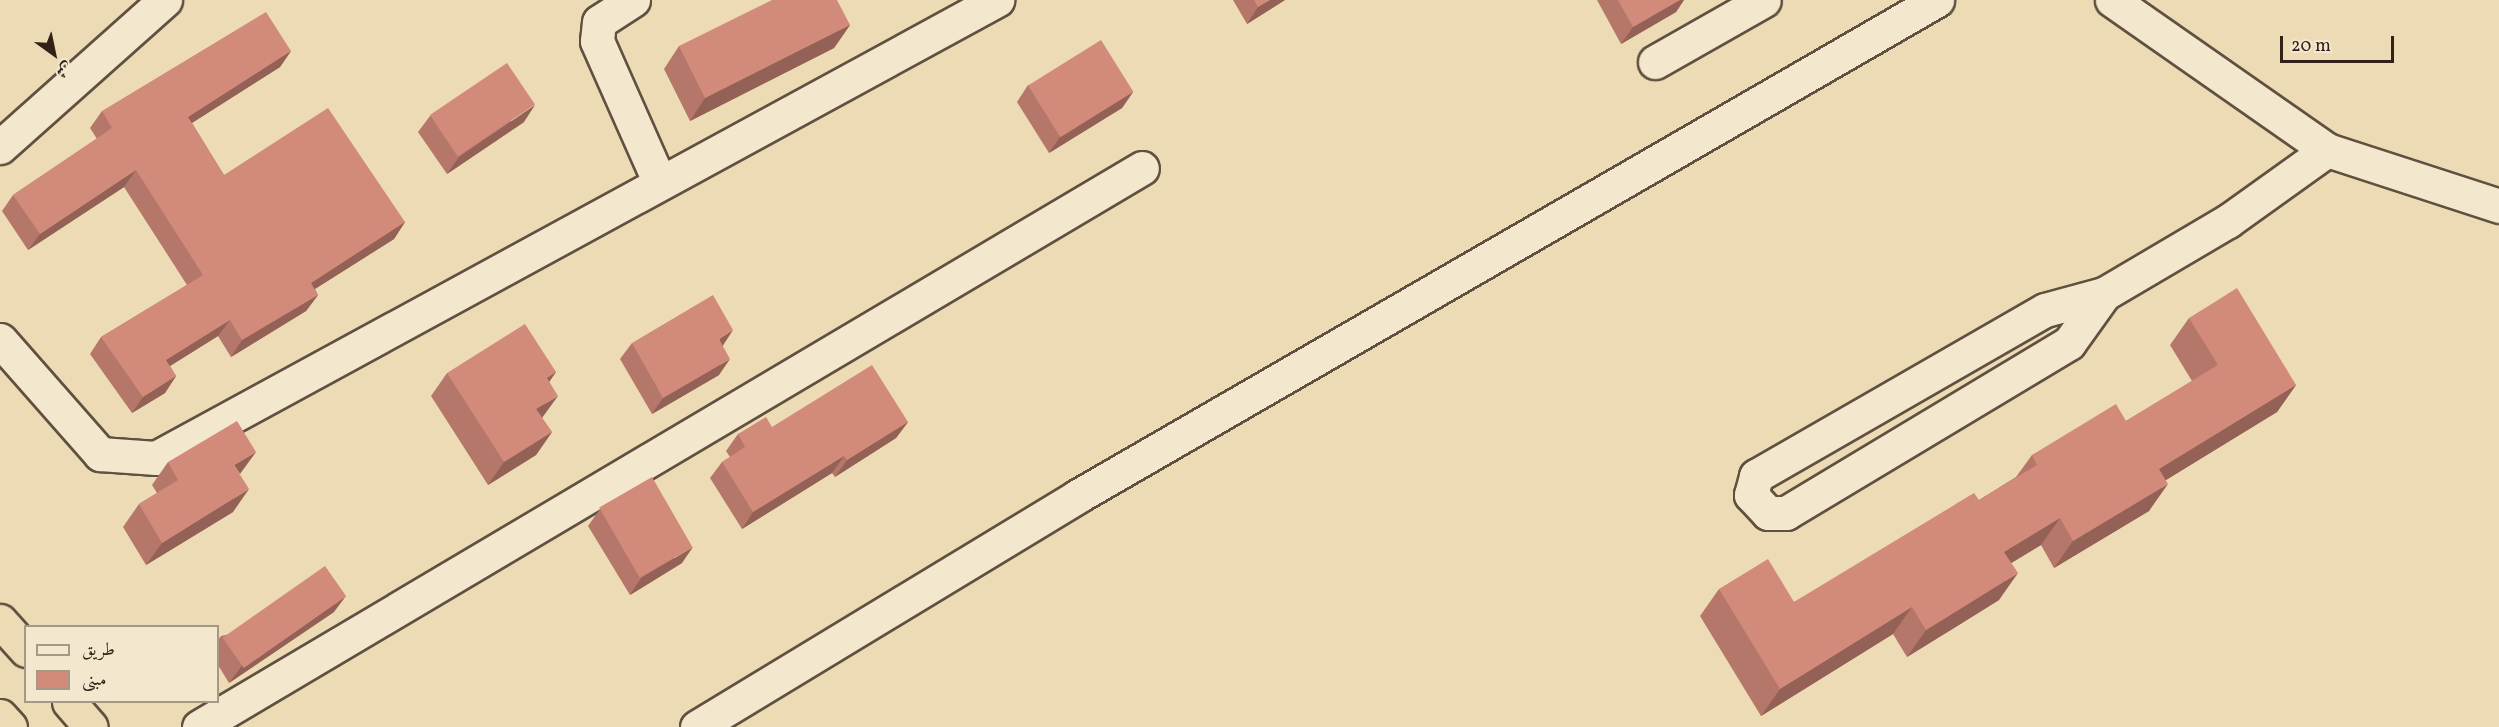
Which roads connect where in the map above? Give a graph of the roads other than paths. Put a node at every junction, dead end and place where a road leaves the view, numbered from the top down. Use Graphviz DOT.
graph roads {
  1 [pos="165,0"];
  2 [pos="633,0"];
  3 [pos="997,0"];
  4 [pos="1764,0"];
  5 [pos="1937,0"];
  6 [pos="2112,0"];
  7 [pos="1655,62"];
  8 [pos="0,147"];
  9 [pos="2326,150"];
  10 [pos="1142,168"];
  11 [pos="660,183"];
  12 [pos="2499,206"];
  13 [pos="2103,294"];
  14 [pos="0,340"];
  15 [pos="0,621"];
  16 [pos="24,648"];
  17 [pos="70,703"];
  18 [pos="0,716"];
  19 [pos="10,727"];
  20 [pos="91,727"];
  21 [pos="199,727"];
  22 [pos="697,727"];
  1 -- 8 [label="street"];
  2 -- 11 [label="street"];
  3 -- 11 [label="street"];
  4 -- 7 [label="street"];
  5 -- 22 [label="street"];
  6 -- 9 [label="street"];
  9 -- 12 [label="street"];
  9 -- 13 [label="street"];
  10 -- 21 [label="street"];
  11 -- 14 [label="street"];
  13 -- 13 [label="street"];
  15 -- 16 [label="highway"];
  17 -- 20 [label="highway"];
  18 -- 19 [label="highway"];
}
